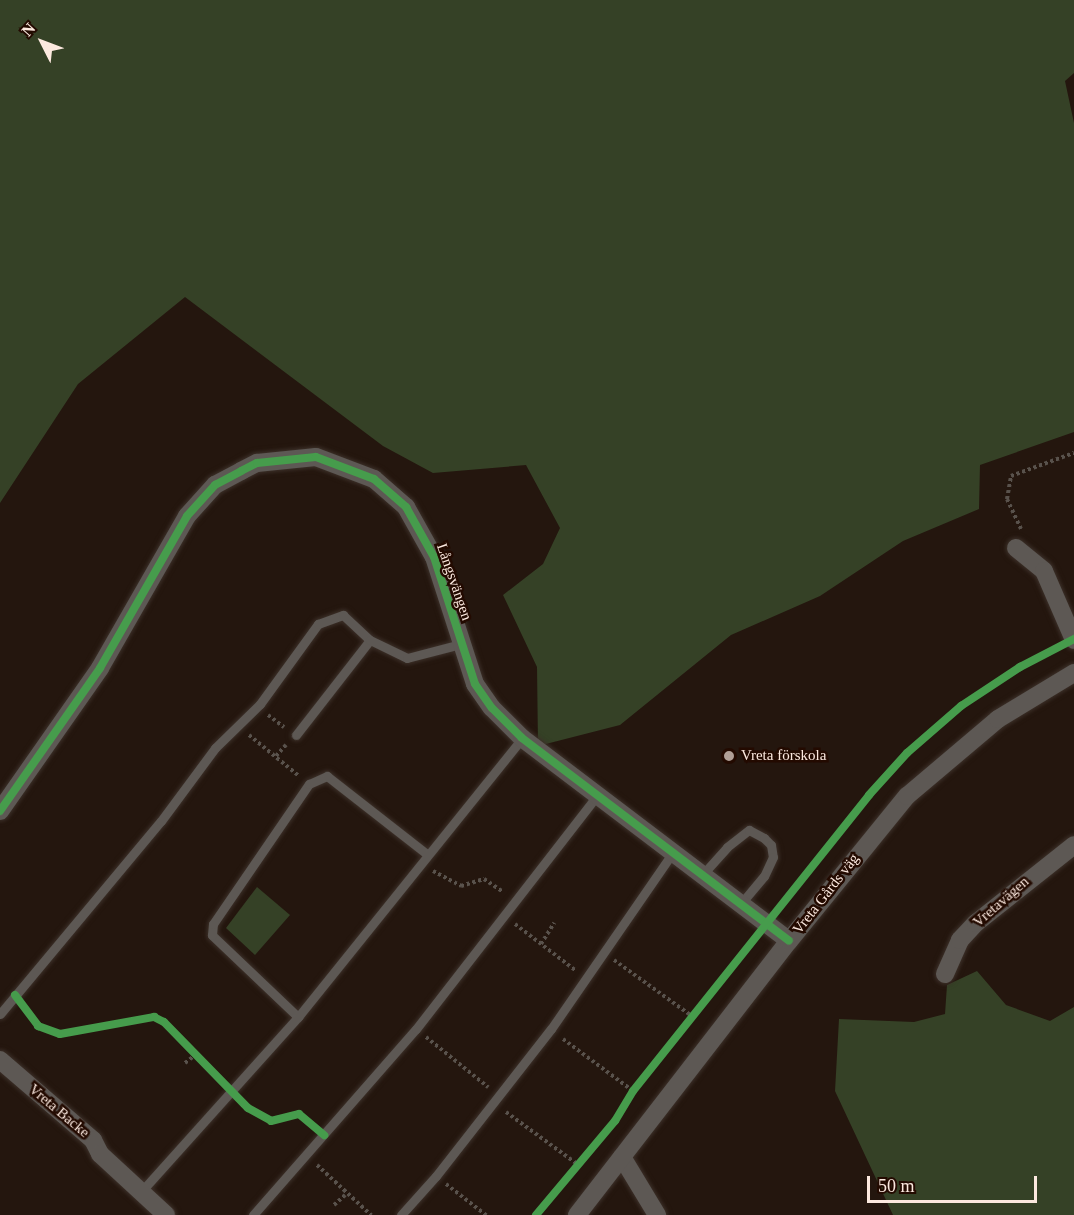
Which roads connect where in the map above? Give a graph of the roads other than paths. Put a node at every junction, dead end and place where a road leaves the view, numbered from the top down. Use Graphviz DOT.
graph roads {
  1 [pos="1016,548"];
  2 [pos="370,640"];
  3 [pos="1074,640"];
  4 [pos="461,644"];
  5 [pos="1074,673"];
  6 [pos="296,735"];
  7 [pos="522,738"];
  8 [pos="598,794"];
  9 [pos="0,811"];
  10 [pos="1074,845"];
  11 [pos="674,851"];
  12 [pos="427,854"];
  13 [pos="703,874"];
  14 [pos="741,903"];
  15 [pos="789,941"];
  16 [pos="945,974"];
  17 [pos="0,1014"];
  18 [pos="298,1017"];
  19 [pos="0,1060"];
  20 [pos="622,1157"];
  21 [pos="140,1193"];
  22 [pos="166,1215"];
  23 [pos="253,1215"];
  24 [pos="401,1215"];
  25 [pos="577,1215"];
  26 [pos="657,1215"];
  1 -- 3 [label="street"];
  2 -- 4 [label="lane"];
  2 -- 6 [label="lane"];
  2 -- 17 [label="lane"];
  4 -- 7 [label="street, Långsvängen"];
  4 -- 9 [label="street, Långsvängen"];
  5 -- 15 [label="street, Vreta Gårds väg"];
  7 -- 8 [label="street, Långsvängen"];
  7 -- 12 [label="lane"];
  8 -- 11 [label="street, Långsvängen"];
  8 -- 23 [label="lane"];
  10 -- 16 [label="street, Vretavägen"];
  11 -- 13 [label="street, Långsvängen"];
  11 -- 24 [label="lane"];
  12 -- 18 [label="lane"];
  12 -- 18 [label="lane"];
  13 -- 14 [label="street, Långsvängen"];
  13 -- 14 [label="lane"];
  14 -- 15 [label="street, Långsvängen"];
  15 -- 20 [label="street, Vreta Gårds väg"];
  18 -- 21 [label="lane"];
  19 -- 21 [label="street, Vreta Backe"];
  20 -- 25 [label="street, Vreta Gårds väg"];
  20 -- 26 [label="street"];
  21 -- 22 [label="street, Vreta Backe"];
}
